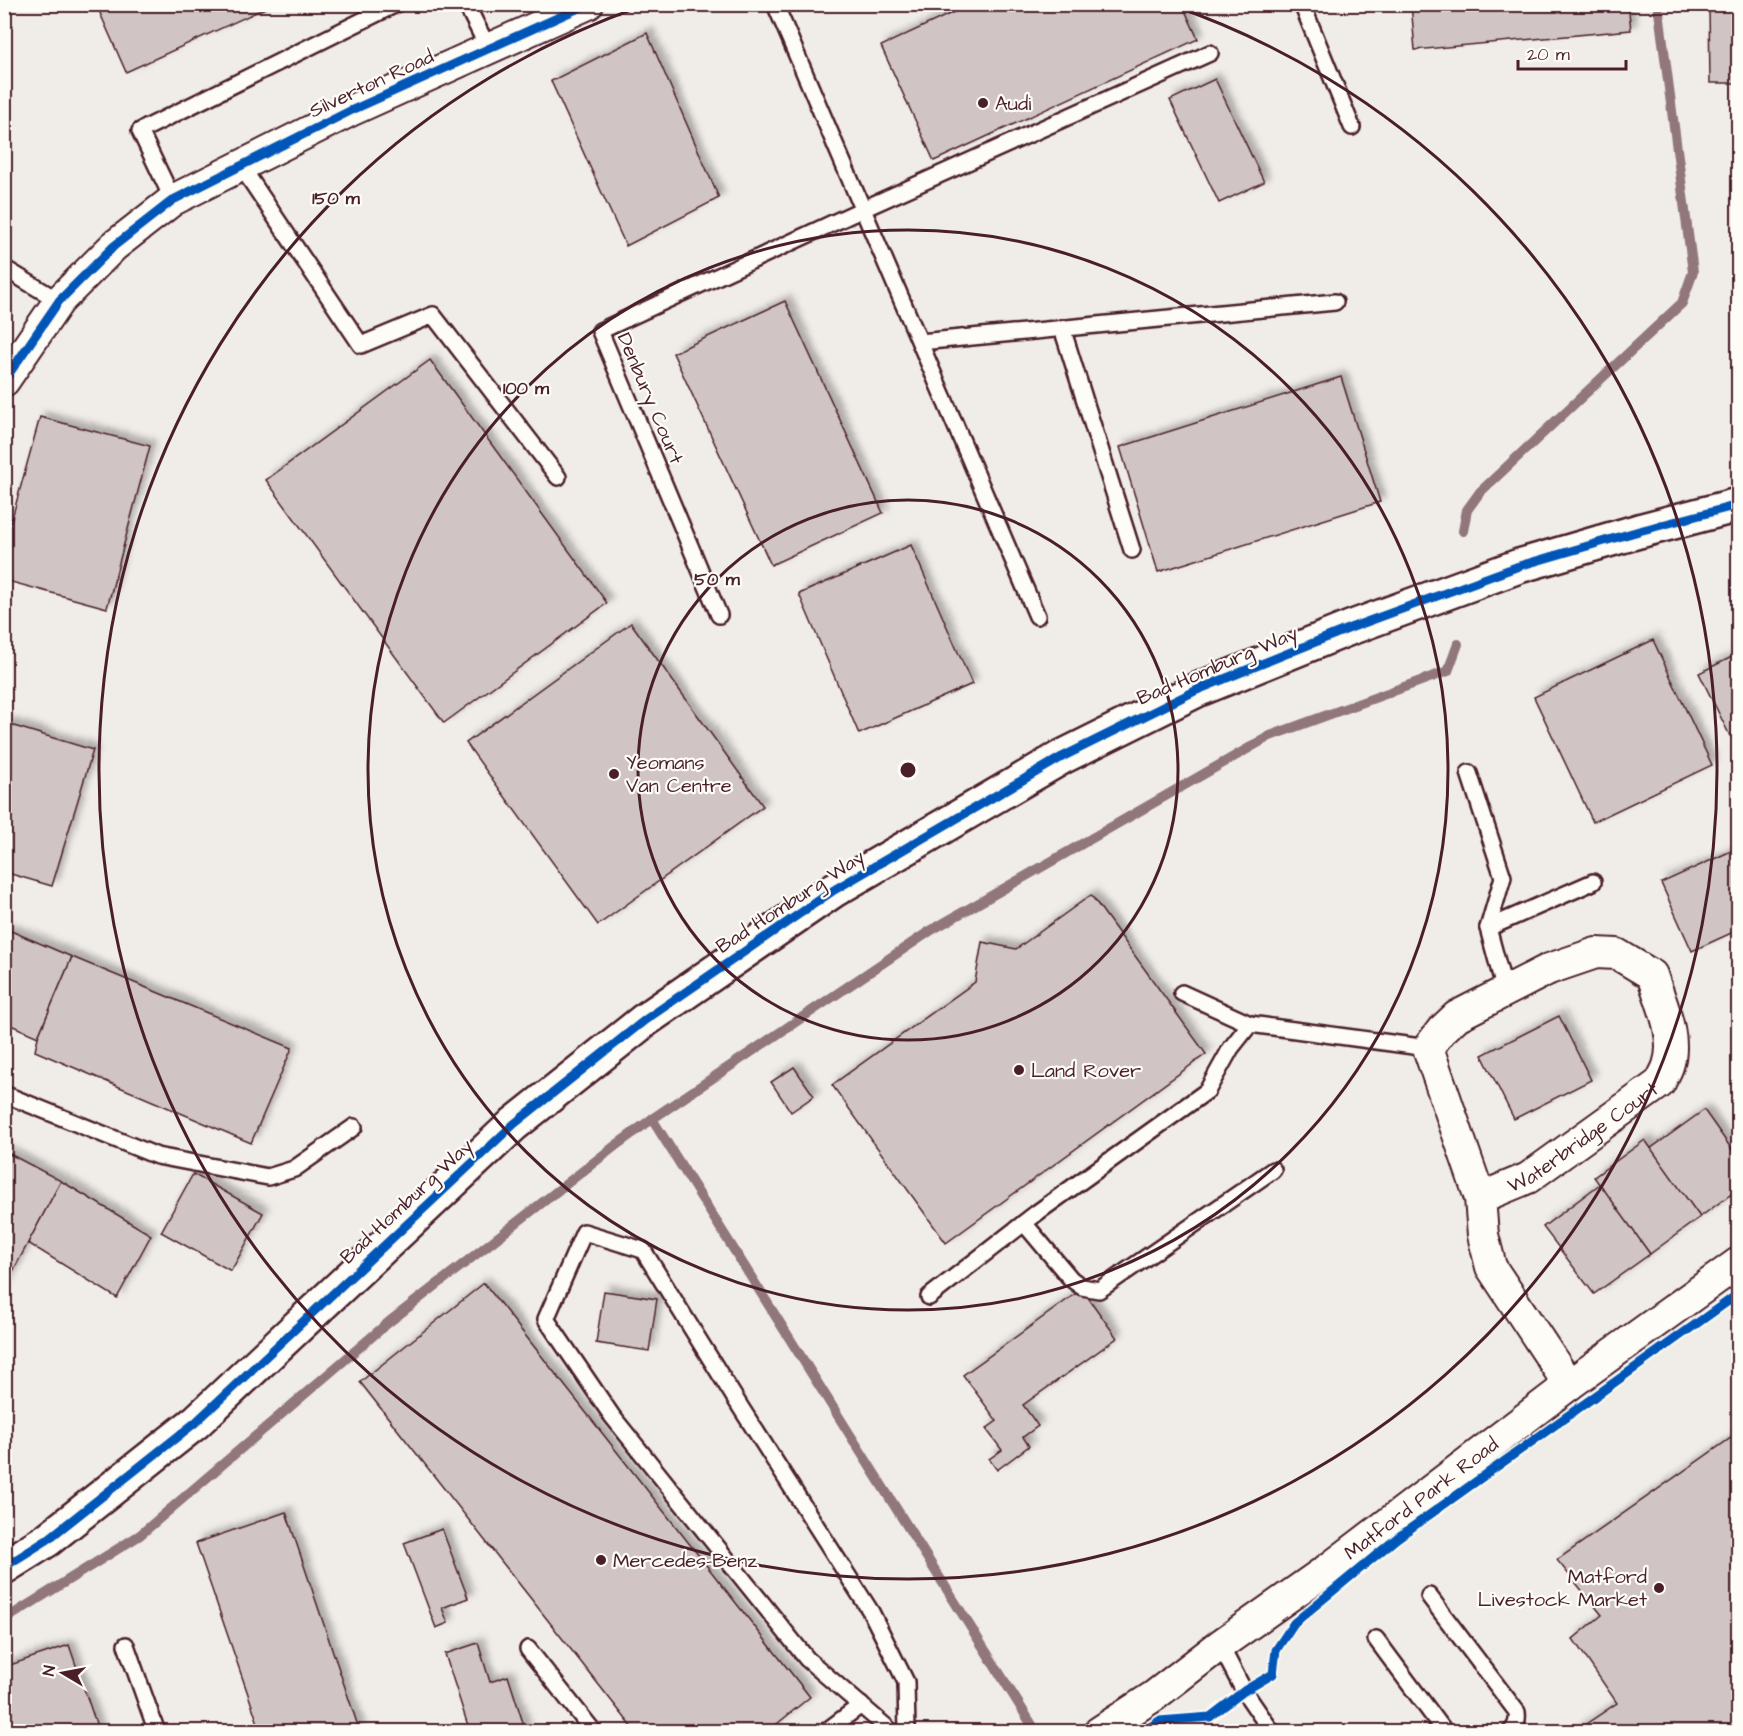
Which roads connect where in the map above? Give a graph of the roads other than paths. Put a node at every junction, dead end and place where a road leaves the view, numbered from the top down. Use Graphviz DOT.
graph roads {
  1 [pos="396,4"];
  2 [pos="466,4"];
  3 [pos="588,4"];
  4 [pos="775,4"];
  5 [pos="1302,4"];
  6 [pos="489,50"];
  7 [pos="1210,53"];
  8 [pos="1352,128"];
  9 [pos="241,166"];
  10 [pos="172,200"];
  11 [pos="863,209"];
  12 [pos="4,268"];
  13 [pos="58,301"];
  14 [pos="1335,302"];
  15 [pos="1062,328"];
  16 [pos="920,342"];
  17 [pos="4,381"];
  18 [pos="558,477"];
  19 [pos="1738,505"];
  20 [pos="1132,550"];
  21 [pos="719,615"];
  22 [pos="1037,616"];
  23 [pos="1469,773"];
  24 [pos="1593,882"];
  25 [pos="1488,928"];
  26 [pos="1505,991"];
  27 [pos="1182,993"];
  28 [pos="1250,1024"];
  29 [pos="1428,1048"];
  30 [pos="4,1094"];
  31 [pos="354,1127"];
  32 [pos="1273,1170"];
  33 [pos="1480,1198"];
  34 [pos="1023,1223"];
  35 [pos="1738,1263"];
  36 [pos="929,1297"];
  37 [pos="1569,1385"];
  38 [pos="4,1567"];
  39 [pos="1430,1596"];
  40 [pos="1376,1639"];
  41 [pos="126,1645"];
  42 [pos="1220,1645"];
  43 [pos="528,1649"];
  44 [pos="861,1705"];
  45 [pos="157,1731"];
  46 [pos="594,1731"];
  47 [pos="825,1731"];
  48 [pos="892,1731"];
  49 [pos="907,1731"];
  50 [pos="1099,1731"];
  51 [pos="1272,1731"];
  52 [pos="1445,1731"];
  53 [pos="1510,1731"];
  1 -- 10 [label="lane"];
  2 -- 6 [label="lane"];
  3 -- 6 [label="street, Silverton Road"];
  4 -- 11 [label="lane"];
  5 -- 8 [label="lane"];
  6 -- 9 [label="street, Silverton Road"];
  7 -- 11 [label="lane"];
  9 -- 10 [label="street, Silverton Road"];
  9 -- 18 [label="lane"];
  10 -- 13 [label="street, Silverton Road"];
  11 -- 16 [label="lane"];
  11 -- 21 [label="lane, Denbury Court"];
  12 -- 13 [label="lane"];
  13 -- 17 [label="street, Silverton Road"];
  14 -- 15 [label="lane"];
  15 -- 16 [label="lane"];
  15 -- 20 [label="lane"];
  16 -- 22 [label="lane"];
  19 -- 38 [label="main road, Bad Homburg Way"];
  23 -- 25 [label="lane"];
  24 -- 25 [label="lane"];
  25 -- 26 [label="lane"];
  26 -- 29 [label="street, Waterbridge Court"];
  26 -- 33 [label="street, Waterbridge Court"];
  27 -- 28 [label="lane"];
  28 -- 29 [label="lane"];
  28 -- 34 [label="lane"];
  29 -- 33 [label="street, Waterbridge Court"];
  30 -- 31 [label="lane"];
  32 -- 34 [label="lane"];
  33 -- 37 [label="street, Waterbridge Court"];
  34 -- 36 [label="lane"];
  35 -- 37 [label="street, Matford Park Road"];
  37 -- 42 [label="street, Matford Park Road"];
  39 -- 53 [label="lane"];
  40 -- 52 [label="lane"];
  41 -- 45 [label="lane"];
  42 -- 50 [label="street, Matford Park Road"];
  42 -- 51 [label="lane"];
  43 -- 46 [label="lane"];
  44 -- 47 [label="lane"];
  44 -- 48 [label="lane"];
  44 -- 49 [label="lane"];
}
